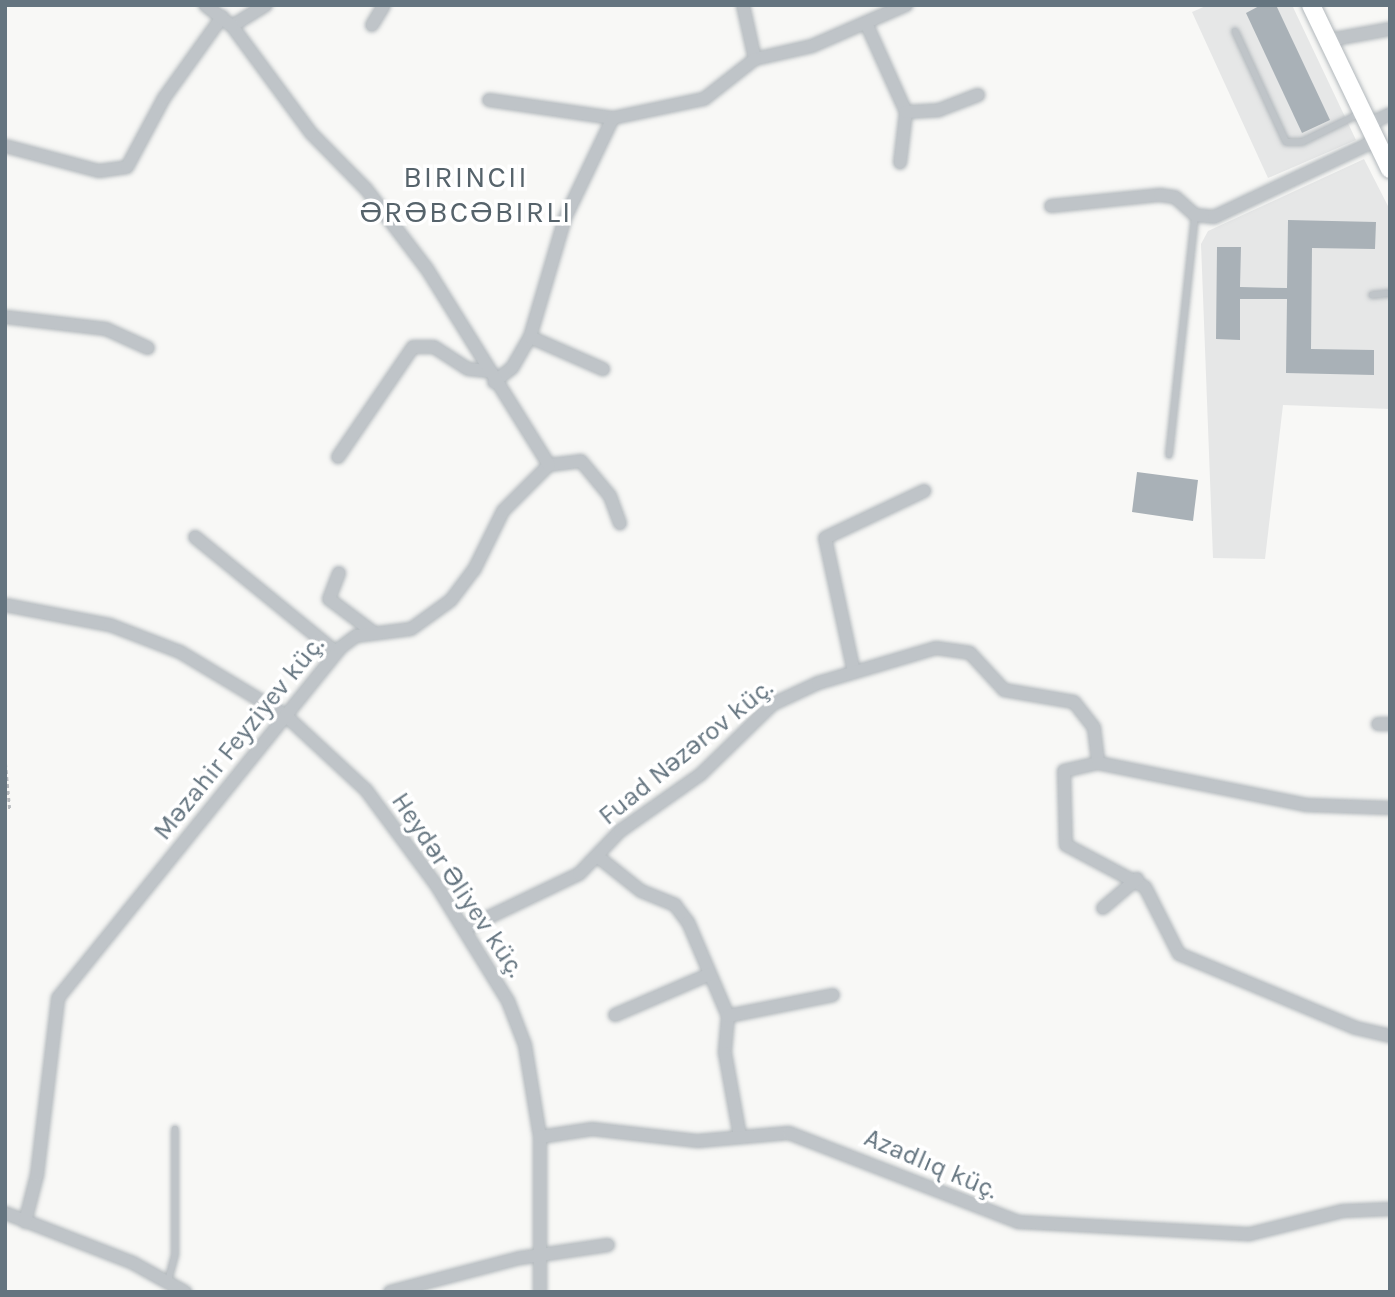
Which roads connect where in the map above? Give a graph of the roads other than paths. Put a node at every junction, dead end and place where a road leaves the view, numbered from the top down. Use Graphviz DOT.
graph roads {
  1 [pos="205,5"];
  2 [pos="266,5"];
  3 [pos="384,5"];
  4 [pos="743,5"];
  5 [pos="906,5"];
  6 [pos="1311,5"];
  7 [pos="227,22"];
  8 [pos="866,23"];
  9 [pos="372,25"];
  10 [pos="1390,30"];
  11 [pos="1235,31"];
  12 [pos="1329,40"];
  13 [pos="755,59"];
  14 [pos="978,95"];
  15 [pos="489,100"];
  16 [pos="906,112"];
  17 [pos="1390,114"];
  18 [pos="613,118"];
  19 [pos="1370,125"];
  20 [pos="5,146"];
  21 [pos="900,163"];
  22 [pos="1390,169"];
  23 [pos="1051,206"];
  24 [pos="1195,215"];
  25 [pos="1390,293"];
  26 [pos="1372,295"];
  27 [pos="5,317"];
  28 [pos="530,337"];
  29 [pos="148,348"];
  30 [pos="603,369"];
  31 [pos="487,371"];
  32 [pos="495,382"];
  33 [pos="1170,455"];
  34 [pos="338,457"];
  35 [pos="549,465"];
  36 [pos="924,491"];
  37 [pos="620,523"];
  38 [pos="195,537"];
  39 [pos="339,573"];
  40 [pos="5,605"];
  41 [pos="373,632"];
  42 [pos="336,652"];
  43 [pos="854,672"];
  44 [pos="285,715"];
  45 [pos="1098,763"];
  46 [pos="1390,808"];
  47 [pos="597,856"];
  48 [pos="1137,879"];
  49 [pos="1102,908"];
  50 [pos="464,929"];
  51 [pos="710,974"];
  52 [pos="833,995"];
  53 [pos="615,1015"];
  54 [pos="729,1016"];
  55 [pos="1390,1036"];
  56 [pos="175,1129"];
  57 [pos="740,1136"];
  58 [pos="540,1137"];
  59 [pos="1390,1209"];
  60 [pos="5,1213"];
  61 [pos="25,1222"];
  62 [pos="608,1245"];
  63 [pos="540,1255"];
  64 [pos="168,1281"];
  65 [pos="185,1292"];
  66 [pos="390,1292"];
  67 [pos="540,1292"];
  1 -- 7 [label="street"];
  2 -- 7 [label="street"];
  3 -- 9 [label="street"];
  4 -- 13 [label="street"];
  5 -- 8 [label="street"];
  6 -- 12 [label="main road"];
  7 -- 20 [label="street"];
  7 -- 31 [label="street"];
  8 -- 13 [label="street"];
  8 -- 16 [label="street"];
  10 -- 12 [label="street"];
  11 -- 19 [label="lane"];
  12 -- 19 [label="main road"];
  13 -- 18 [label="street"];
  14 -- 16 [label="street"];
  15 -- 18 [label="street"];
  16 -- 21 [label="street"];
  17 -- 19 [label="street"];
  18 -- 28 [label="street"];
  19 -- 22 [label="main road"];
  19 -- 24 [label="street"];
  23 -- 24 [label="street"];
  24 -- 33 [label="lane"];
  25 -- 26 [label="lane"];
  27 -- 29 [label="street"];
  28 -- 30 [label="street"];
  28 -- 32 [label="street"];
  31 -- 32 [label="street"];
  31 -- 34 [label="street"];
  32 -- 35 [label="street"];
  35 -- 37 [label="street"];
  35 -- 41 [label="street, Məzahir Feyziyev küç."];
  36 -- 43 [label="street"];
  38 -- 42 [label="street"];
  39 -- 41 [label="street"];
  40 -- 44 [label="street, Heydər Əliyev küç."];
  41 -- 42 [label="street, Məzahir Feyziyev küç."];
  42 -- 44 [label="street, Məzahir Feyziyev küç."];
  43 -- 45 [label="street, Fuad Nəzərov küç."];
  43 -- 47 [label="street, Fuad Nəzərov küç."];
  44 -- 50 [label="street, Heydər Əliyev küç."];
  44 -- 61 [label="street, Məzahir Feyziyev küç."];
  45 -- 46 [label="street"];
  45 -- 48 [label="street"];
  47 -- 50 [label="street, Fuad Nəzərov küç."];
  47 -- 51 [label="street"];
  48 -- 49 [label="street"];
  48 -- 55 [label="street"];
  50 -- 58 [label="street, Heydər Əliyev küç."];
  51 -- 53 [label="street"];
  51 -- 54 [label="street"];
  52 -- 54 [label="street"];
  54 -- 57 [label="street"];
  56 -- 64 [label="lane"];
  57 -- 58 [label="street, Azadlıq küç."];
  57 -- 59 [label="street, Azadlıq küç."];
  58 -- 63 [label="street, Heydər Əliyev küç."];
  60 -- 61 [label="street"];
  61 -- 64 [label="street"];
  62 -- 63 [label="street"];
  63 -- 66 [label="street"];
  63 -- 67 [label="street, Heydər Əliyev küç."];
  64 -- 65 [label="street"];
}
